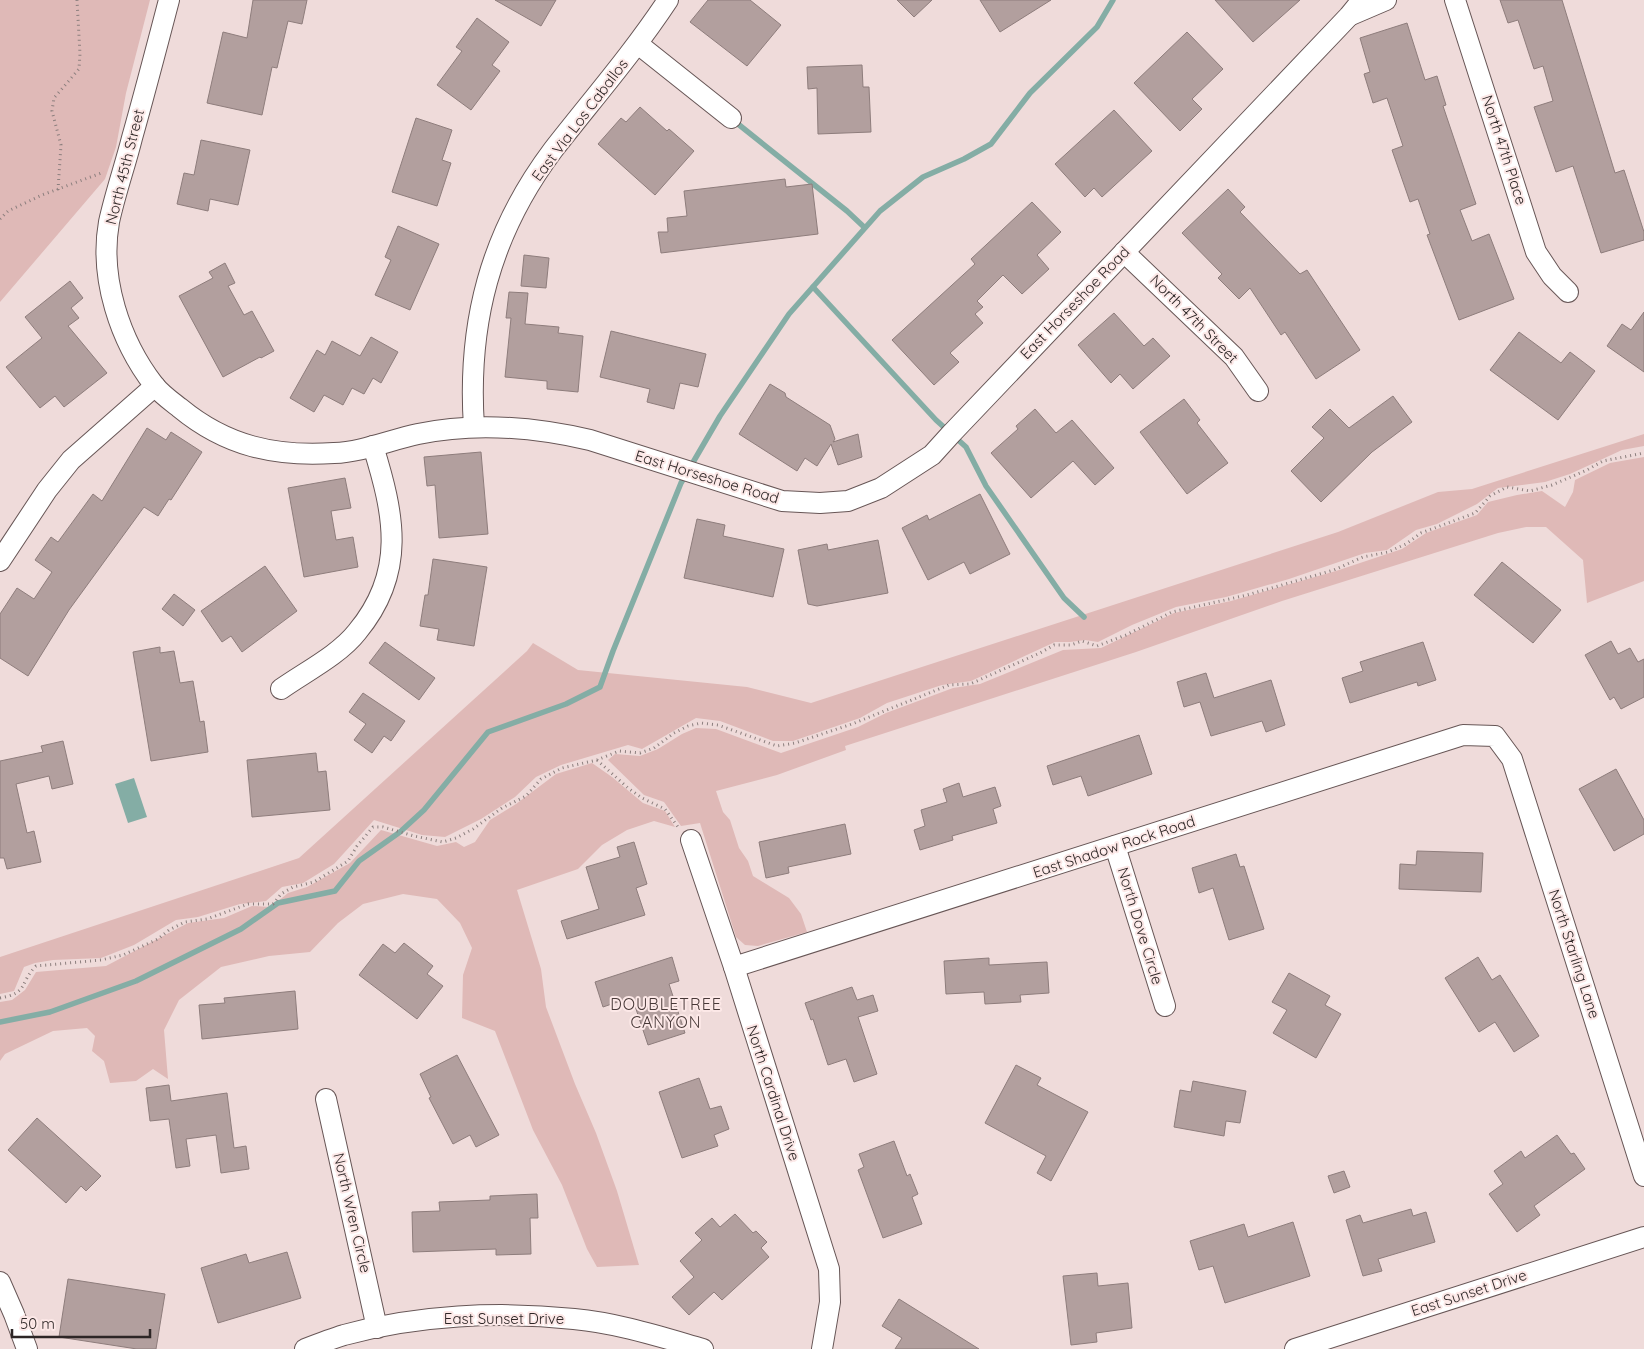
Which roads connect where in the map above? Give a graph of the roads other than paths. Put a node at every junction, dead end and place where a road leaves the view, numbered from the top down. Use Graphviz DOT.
graph roads {
  1 [pos="169,0"];
  2 [pos="668,0"];
  3 [pos="1362,0"];
  4 [pos="1386,0"];
  5 [pos="1455,0"];
  6 [pos="1349,16"];
  7 [pos="638,44"];
  8 [pos="731,118"];
  9 [pos="1124,252"];
  10 [pos="1568,292"];
  11 [pos="155,386"];
  12 [pos="1258,391"];
  13 [pos="474,427"];
  14 [pos="373,446"];
  15 [pos="0,562"];
  16 [pos="281,689"];
  17 [pos="1495,736"];
  18 [pos="691,840"];
  19 [pos="1115,846"];
  20 [pos="734,967"];
  21 [pos="1165,1006"];
  22 [pos="326,1099"];
  23 [pos="1644,1176"];
  24 [pos="1644,1237"];
  25 [pos="0,1282"];
  26 [pos="377,1328"];
  27 [pos="27,1349"];
  28 [pos="305,1349"];
  29 [pos="703,1349"];
  30 [pos="822,1349"];
  31 [pos="1295,1349"];
  1 -- 11 [label="street, North 45th Street"];
  2 -- 7 [label="street, East Via Los Caballos"];
  3 -- 6 [label="street, East Horseshoe Road"];
  4 -- 6 [label="street, East Horseshoe Road"];
  5 -- 10 [label="street, North 47th Place"];
  6 -- 9 [label="street, East Horseshoe Road"];
  7 -- 8 [label="street, East Via Los Caballos"];
  7 -- 13 [label="street, East Via Los Caballos"];
  9 -- 12 [label="street, North 47th Street"];
  9 -- 13 [label="street, East Horseshoe Road"];
  11 -- 14 [label="street, East Horseshoe Road"];
  11 -- 15 [label="street"];
  13 -- 14 [label="street, East Horseshoe Road"];
  14 -- 16 [label="street"];
  17 -- 19 [label="street, East Shadow Rock Road"];
  17 -- 23 [label="street, North Starling Lane"];
  18 -- 20 [label="street, North Cardinal Drive"];
  19 -- 20 [label="street, East Shadow Rock Road"];
  19 -- 21 [label="street, North Dove Circle"];
  20 -- 30 [label="street, North Cardinal Drive"];
  22 -- 26 [label="street, North Wren Circle"];
  24 -- 31 [label="street, East Sunset Drive"];
  25 -- 27 [label="street"];
  26 -- 28 [label="street, East Sunset Drive"];
  26 -- 29 [label="street, East Sunset Drive"];
}
